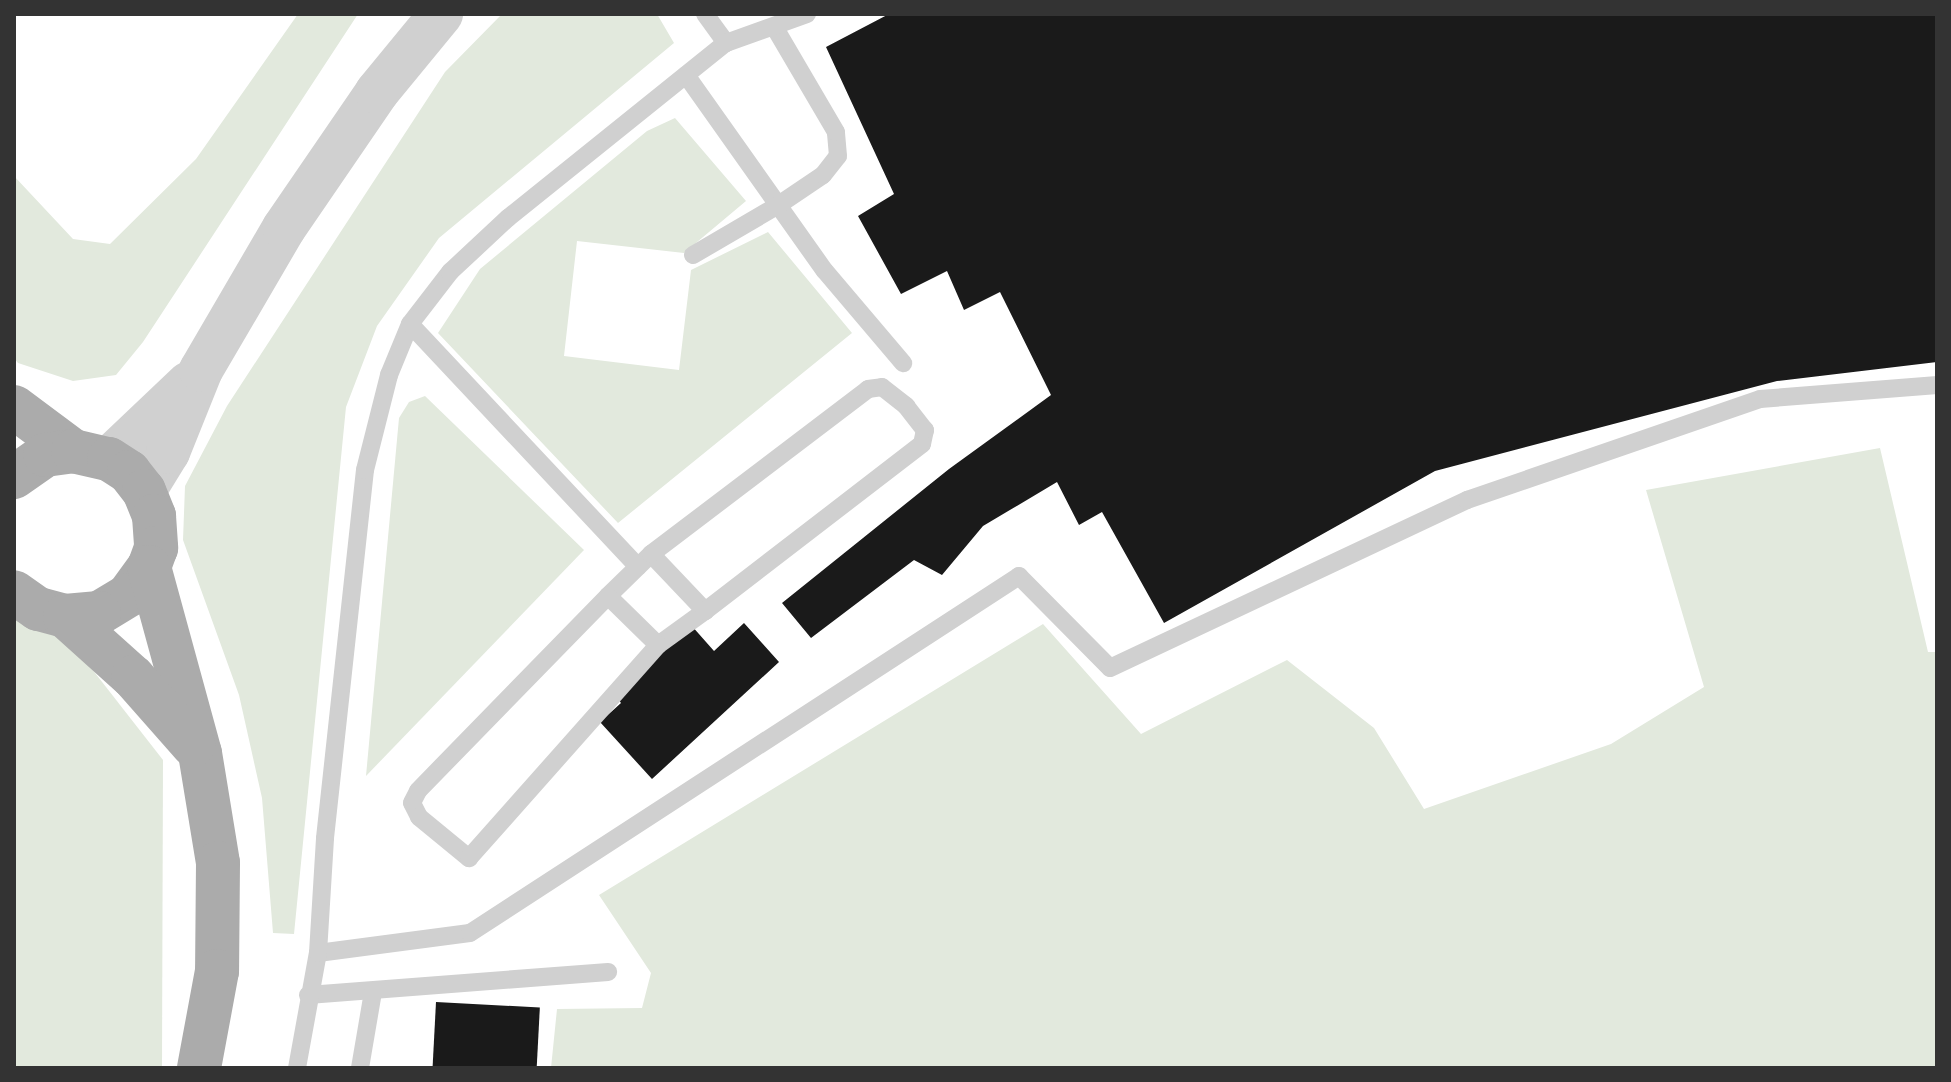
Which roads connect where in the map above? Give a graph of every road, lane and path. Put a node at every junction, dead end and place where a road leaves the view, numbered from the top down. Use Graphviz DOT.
graph roads {
  1 [pos="441,14"];
  2 [pos="705,14"];
  3 [pos="807,14"];
  4 [pos="775,28"];
  5 [pos="726,43"];
  6 [pos="686,75"];
  7 [pos="777,206"];
  8 [pos="693,255"];
  9 [pos="410,324"];
  10 [pos="903,363"];
  11 [pos="201,370"];
  12 [pos="1937,385"];
  13 [pos="14,407"];
  14 [pos="91,455"];
  15 [pos="14,477"];
  16 [pos="144,491"];
  17 [pos="645,561"];
  18 [pos="149,567"];
  19 [pos="14,592"];
  20 [pos="608,596"];
  21 [pos="705,611"];
  22 [pos="65,616"];
  23 [pos="658,645"];
  24 [pos="200,753"];
  25 [pos="318,953"];
  26 [pos="608,972"];
  27 [pos="373,992"];
  28 [pos="308,995"];
  29 [pos="199,1068"];
  30 [pos="297,1068"];
  31 [pos="360,1068"];
  1 -- 11 [label="street"];
  2 -- 5 [label="lane"];
  3 -- 4 [label="lane"];
  4 -- 5 [label="lane"];
  4 -- 7 [label="lane"];
  5 -- 6 [label="lane"];
  6 -- 7 [label="lane"];
  6 -- 9 [label="lane"];
  7 -- 8 [label="lane"];
  7 -- 10 [label="lane"];
  9 -- 17 [label="lane"];
  9 -- 25 [label="lane"];
  11 -- 14 [label="street"];
  11 -- 16 [label="street"];
  12 -- 25 [label="lane"];
  13 -- 14 [label="main road"];
  14 -- 15 [label="main road"];
  14 -- 16 [label="main road"];
  16 -- 18 [label="main road"];
  17 -- 20 [label="lane"];
  17 -- 21 [label="lane"];
  17 -- 21 [label="lane"];
  18 -- 22 [label="main road"];
  18 -- 24 [label="main road"];
  19 -- 22 [label="main road"];
  20 -- 23 [label="lane"];
  20 -- 23 [label="lane"];
  21 -- 23 [label="lane"];
  22 -- 24 [label="main road"];
  24 -- 29 [label="main road"];
  25 -- 28 [label="lane"];
  26 -- 27 [label="lane"];
  27 -- 28 [label="lane"];
  27 -- 31 [label="lane"];
  28 -- 30 [label="lane"];
}
